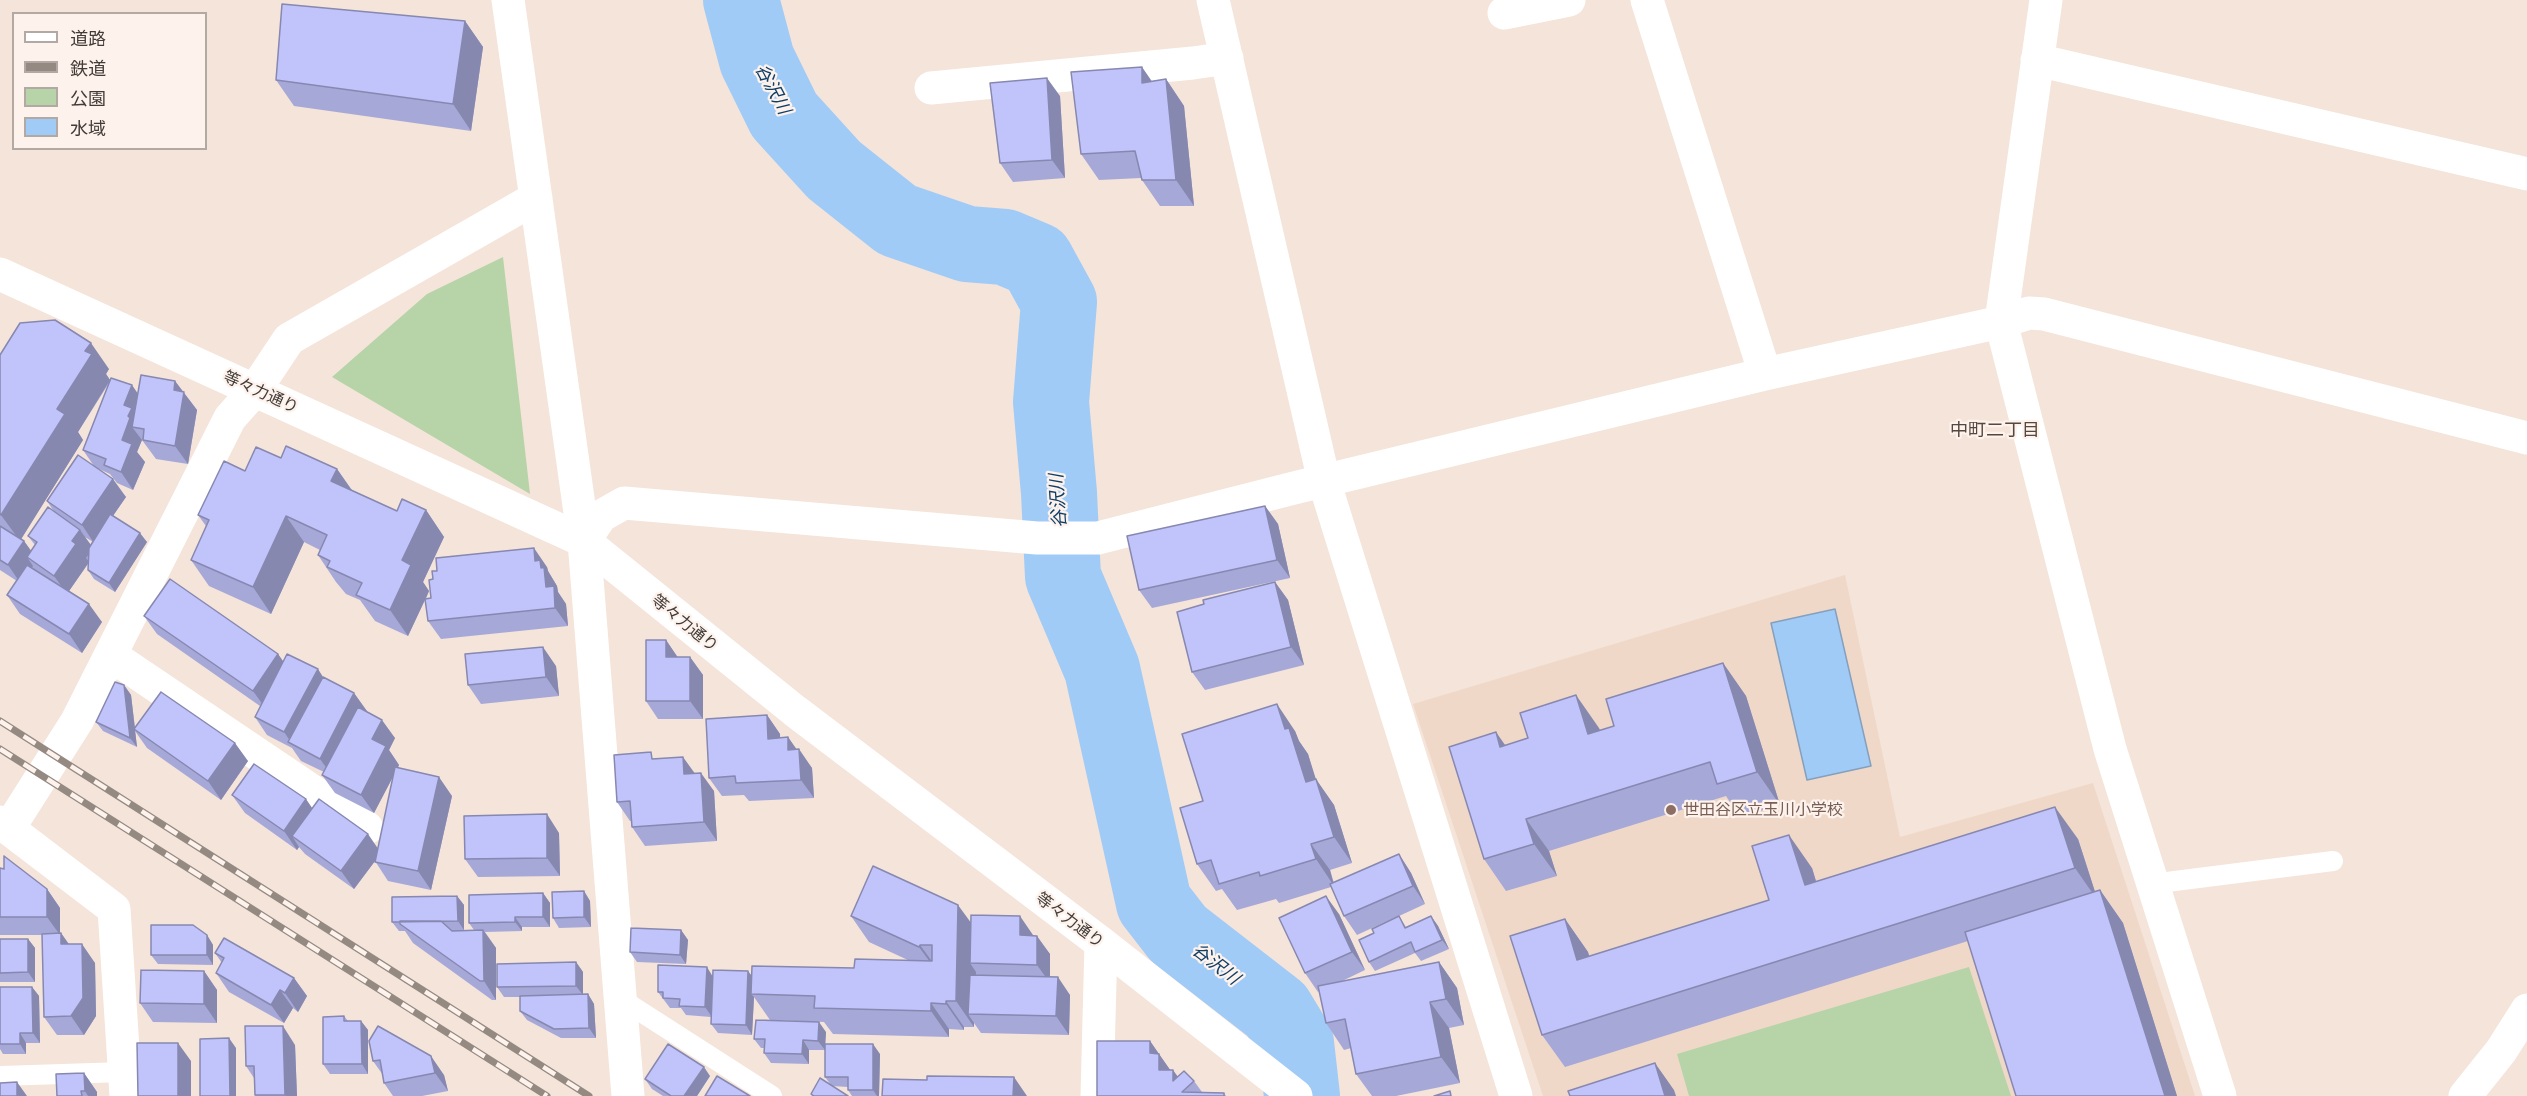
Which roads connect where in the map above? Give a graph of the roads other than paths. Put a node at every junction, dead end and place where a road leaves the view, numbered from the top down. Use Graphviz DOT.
graph roads {
  1 [pos="508,0"];
  2 [pos="1213,0"];
  3 [pos="1569,0"];
  4 [pos="1647,0"];
  5 [pos="2046,0"];
  6 [pos="1504,14"];
  7 [pos="1227,58"];
  8 [pos="2037,60"];
  9 [pos="931,88"];
  10 [pos="2527,174"];
  11 [pos="536,198"];
  12 [pos="0,274"];
  13 [pos="2001,322"];
  14 [pos="1765,374"];
  15 [pos="255,390"];
  16 [pos="2527,438"];
  17 [pos="1324,481"];
  18 [pos="584,541"];
  19 [pos="112,656"];
  20 [pos="10,820"];
  21 [pos="367,828"];
  22 [pos="2333,861"];
  23 [pos="2151,884"];
  24 [pos="1101,943"];
  25 [pos="621,999"];
  26 [pos="2527,1010"];
  27 [pos="0,1076"];
  28 [pos="125,1084"];
  29 [pos="628,1096"];
  30 [pos="772,1096"];
  31 [pos="1097,1096"];
  32 [pos="1296,1096"];
  33 [pos="1516,1096"];
  34 [pos="2220,1096"];
  35 [pos="2465,1096"];
  1 -- 11 [label="street"];
  2 -- 7 [label="street"];
  3 -- 6 [label="street"];
  4 -- 14 [label="street"];
  5 -- 8 [label="street"];
  7 -- 9 [label="street"];
  7 -- 17 [label="street"];
  8 -- 10 [label="street"];
  8 -- 13 [label="street"];
  11 -- 15 [label="street"];
  11 -- 18 [label="street"];
  12 -- 15 [label="street, 等々力通り"];
  13 -- 14 [label="street"];
  13 -- 16 [label="street"];
  13 -- 23 [label="street"];
  14 -- 17 [label="street"];
  15 -- 18 [label="street, 等々力通り"];
  15 -- 19 [label="street"];
  17 -- 18 [label="street"];
  17 -- 33 [label="street"];
  18 -- 24 [label="street, 等々力通り"];
  18 -- 25 [label="street"];
  19 -- 20 [label="street"];
  19 -- 21 [label="street"];
  20 -- 28 [label="street"];
  22 -- 23 [label="lane"];
  23 -- 34 [label="street"];
  24 -- 31 [label="street"];
  24 -- 32 [label="street, 等々力通り"];
  25 -- 29 [label="street"];
  25 -- 30 [label="lane"];
  26 -- 35 [label="street"];
  27 -- 28 [label="lane"];
}
